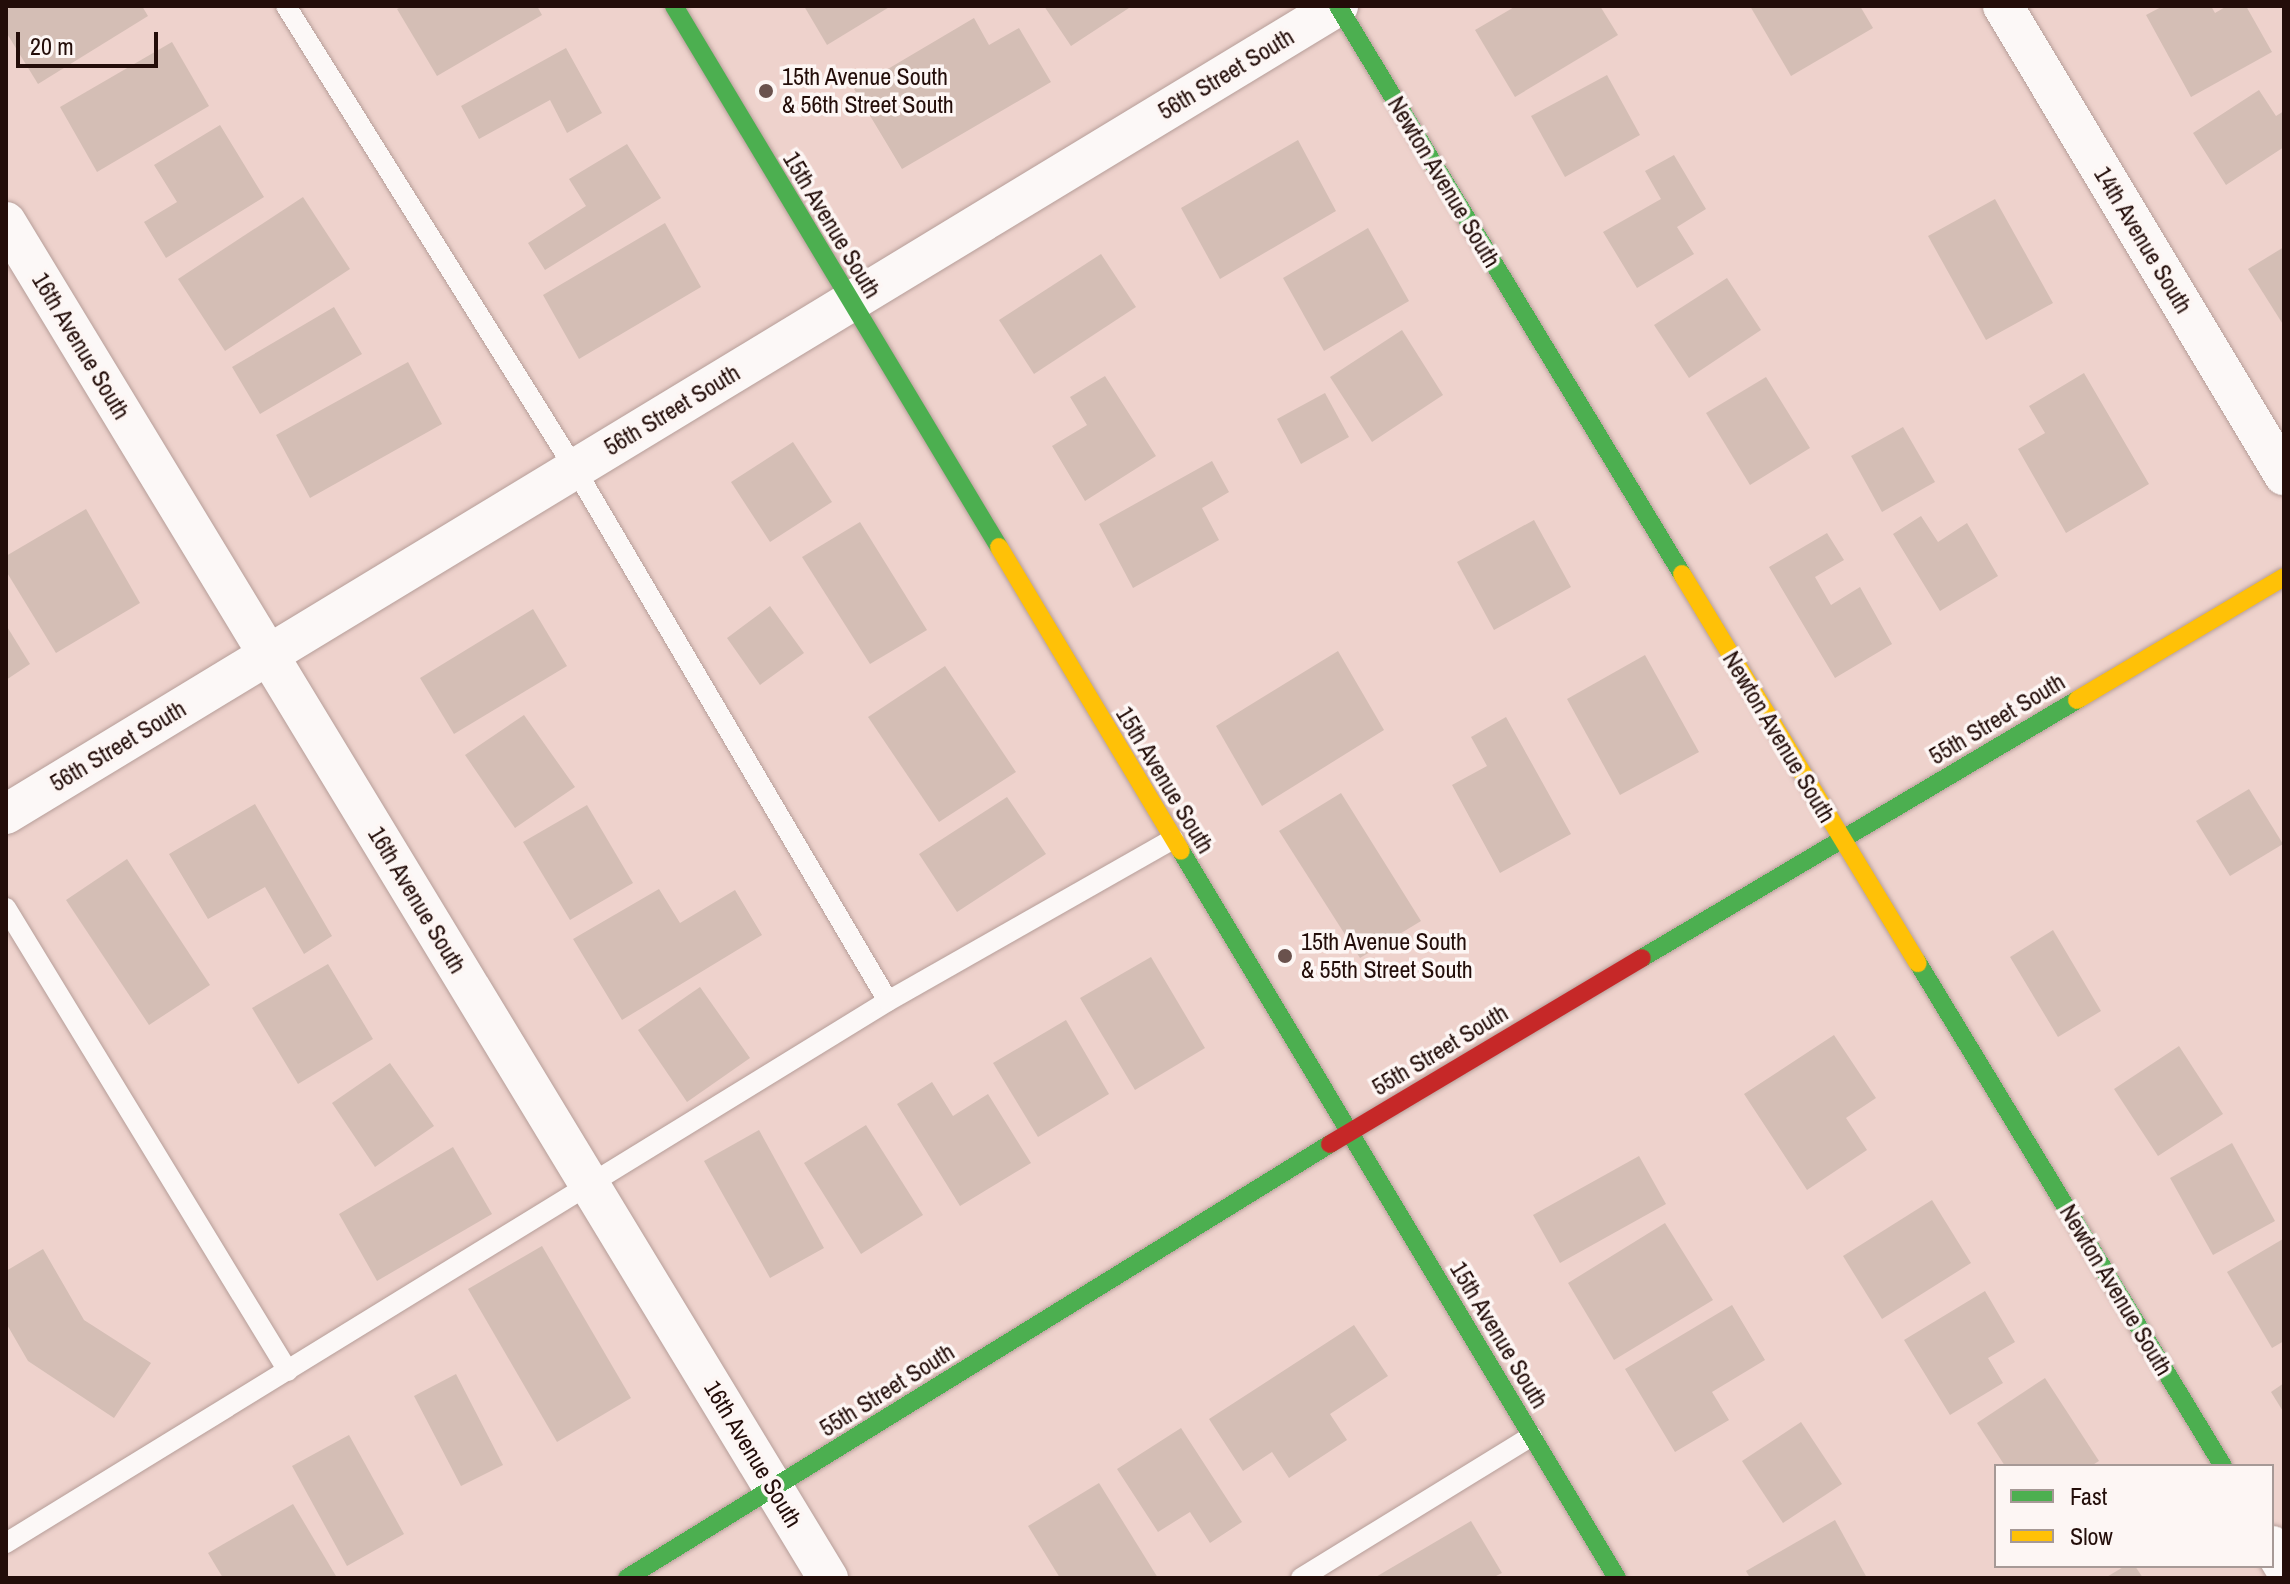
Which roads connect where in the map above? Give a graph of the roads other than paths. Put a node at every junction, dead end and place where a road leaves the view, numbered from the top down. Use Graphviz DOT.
graph roads {
  1 [pos="286,6"];
  2 [pos="674,6"];
  3 [pos="1338,6"];
  4 [pos="2003,6"];
  5 [pos="6,222"];
  6 [pos="850,302"];
  7 [pos="575,469"];
  8 [pos="2284,475"];
  9 [pos="2284,577"];
  10 [pos="268,655"];
  11 [pos="6,814"];
  12 [pos="1173,839"];
  13 [pos="1841,840"];
  14 [pos="6,908"];
  15 [pos="888,1001"];
  16 [pos="1349,1132"];
  17 [pos="591,1187"];
  18 [pos="288,1371"];
  19 [pos="1532,1436"];
  20 [pos="2222,1464"];
  21 [pos="774,1488"];
  22 [pos="6,1543"];
  23 [pos="627,1578"];
  24 [pos="828,1578"];
  25 [pos="1301,1578"];
  26 [pos="1617,1578"];
  1 -- 7 [label="lane"];
  2 -- 6 [label="street, 15th Avenue South"];
  3 -- 6 [label="street, 56th Street South"];
  3 -- 13 [label="street, Newton Avenue South"];
  4 -- 8 [label="street, 14th Avenue South"];
  5 -- 10 [label="street, 16th Avenue South"];
  6 -- 7 [label="street, 56th Street South"];
  6 -- 12 [label="street, 15th Avenue South"];
  7 -- 10 [label="street, 56th Street South"];
  7 -- 15 [label="lane"];
  9 -- 13 [label="street, 55th Street South"];
  10 -- 11 [label="street, 56th Street South"];
  10 -- 17 [label="street, 16th Avenue South"];
  12 -- 15 [label="lane"];
  12 -- 16 [label="street, 15th Avenue South"];
  13 -- 16 [label="street, 55th Street South"];
  13 -- 20 [label="street, Newton Avenue South"];
  14 -- 18 [label="lane"];
  15 -- 17 [label="lane"];
  16 -- 19 [label="street, 15th Avenue South"];
  16 -- 21 [label="street, 55th Street South"];
  17 -- 18 [label="lane"];
  17 -- 21 [label="street, 16th Avenue South"];
  18 -- 22 [label="lane"];
  19 -- 25 [label="lane"];
  19 -- 26 [label="street, 15th Avenue South"];
  21 -- 23 [label="street, 55th Street South"];
  21 -- 24 [label="street, 16th Avenue South"];
}
